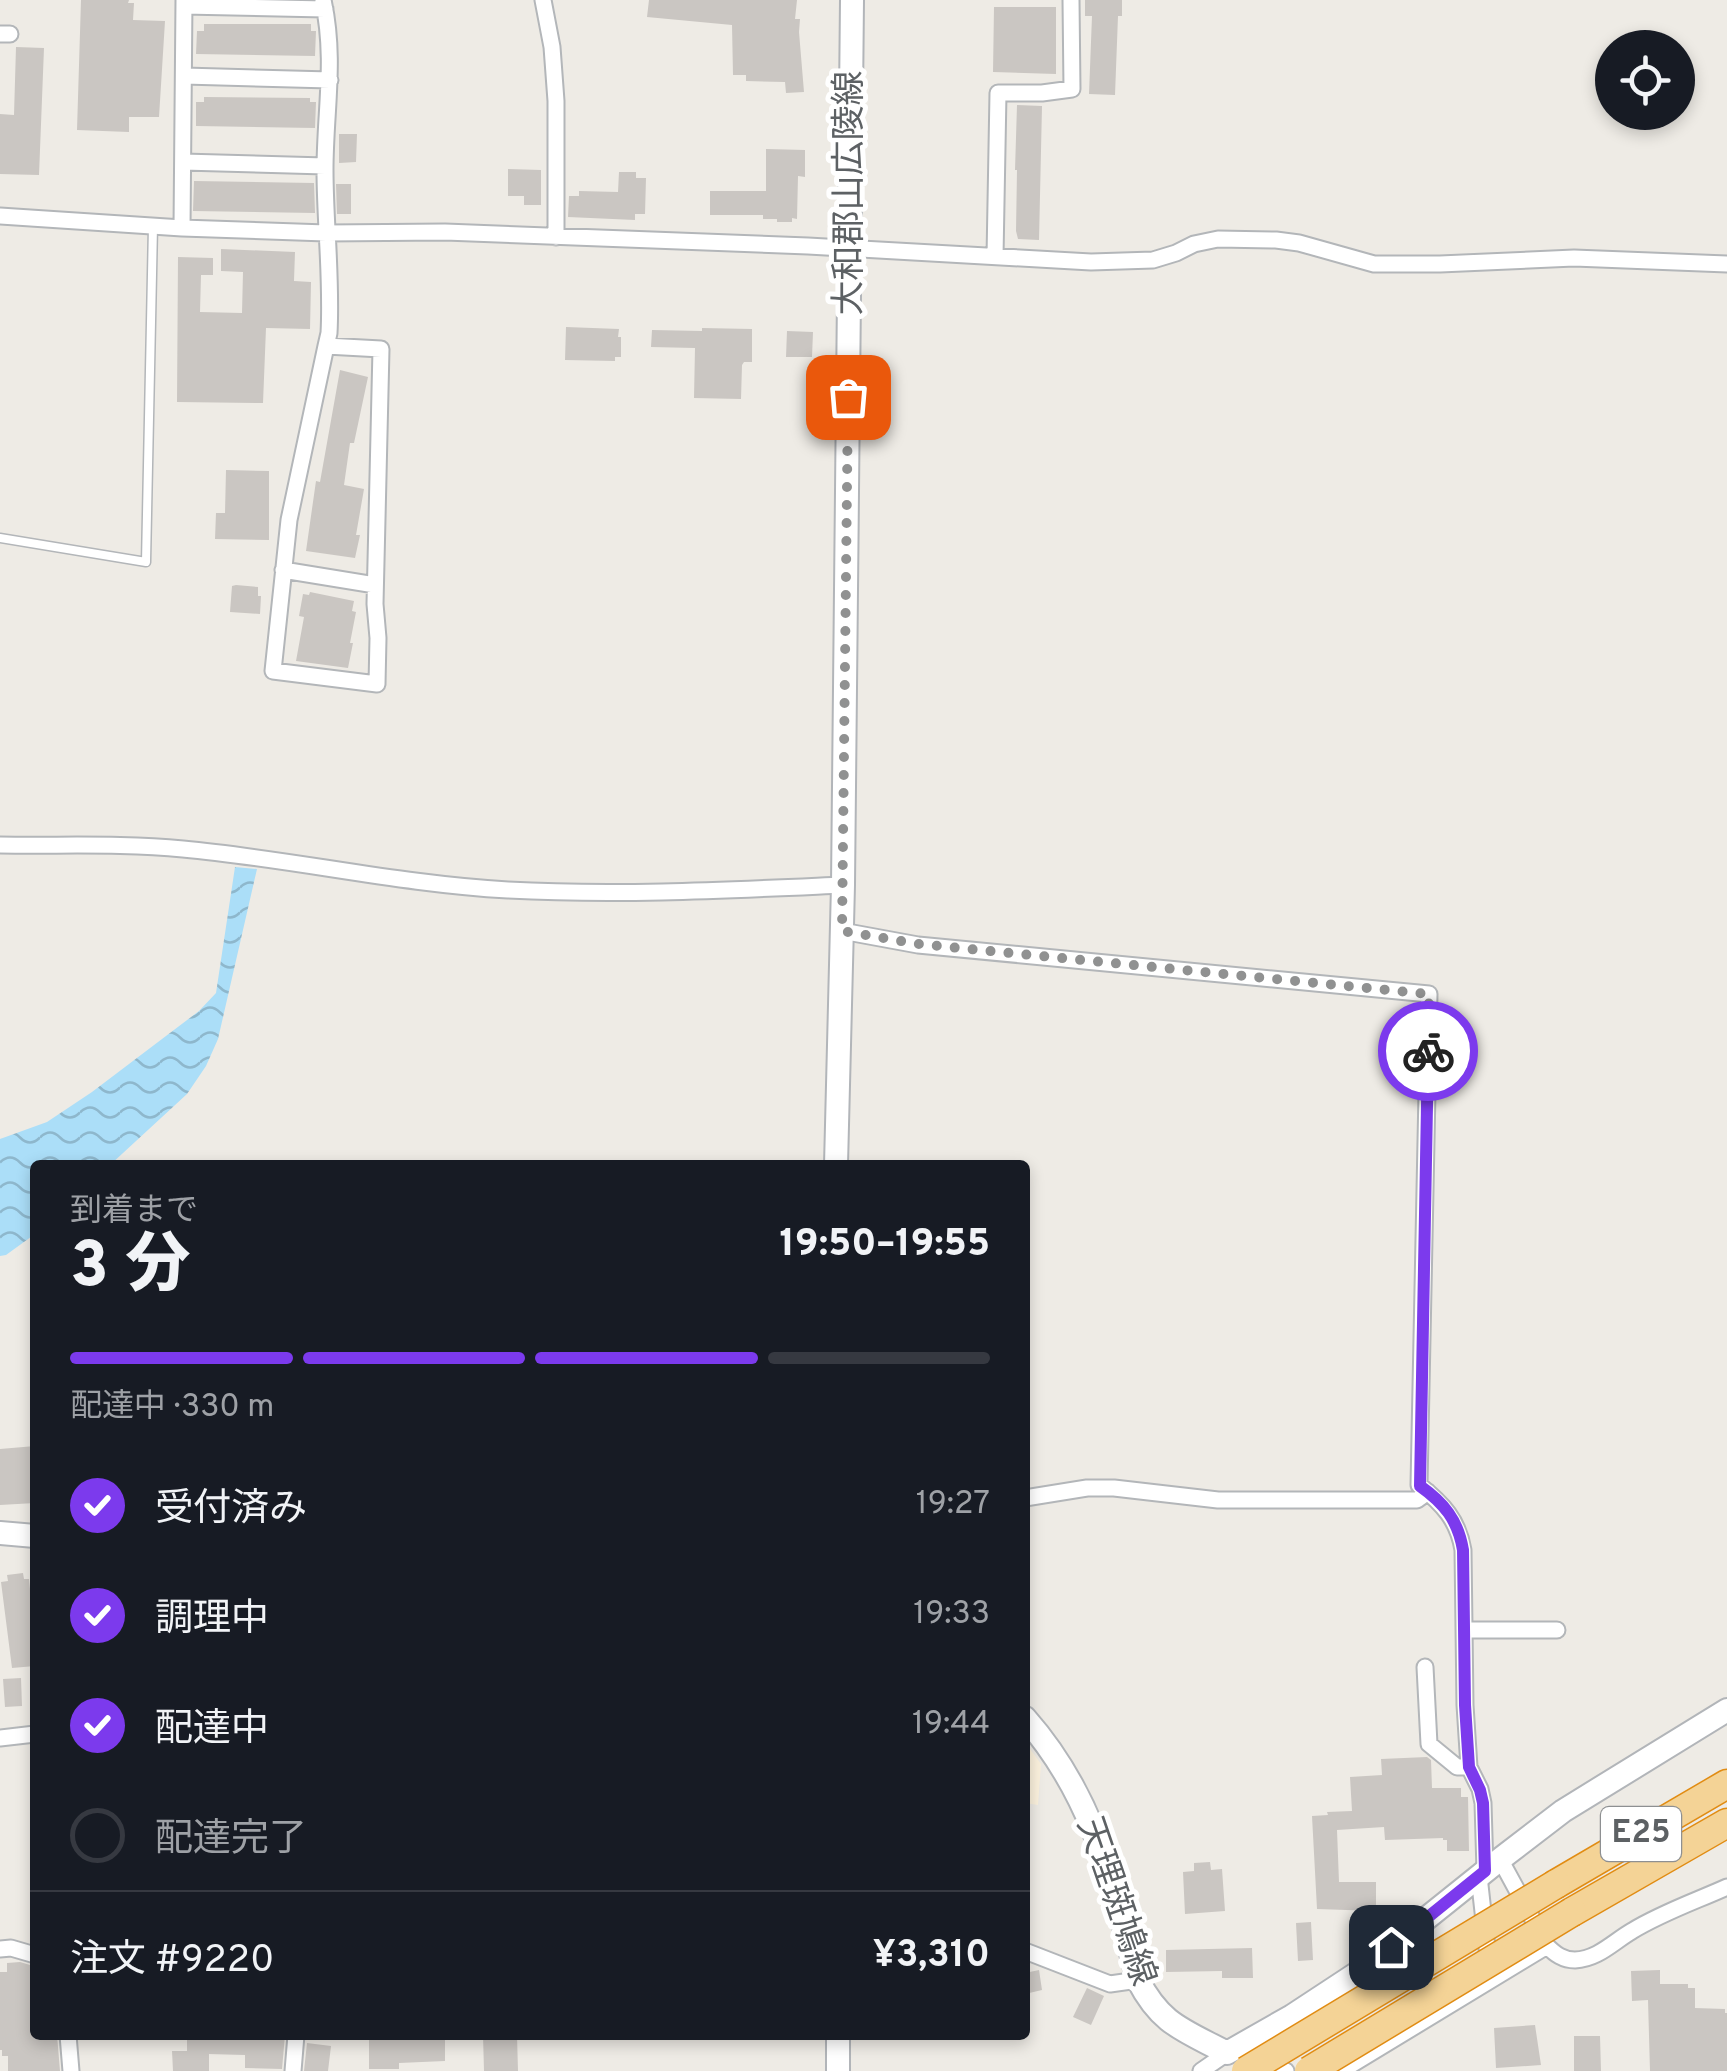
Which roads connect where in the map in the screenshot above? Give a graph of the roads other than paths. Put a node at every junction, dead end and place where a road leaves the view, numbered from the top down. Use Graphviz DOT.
graph roads {
  1 [pos="543,0"];
  2 [pos="852,0"];
  3 [pos="1071,0"];
  4 [pos="184,3"];
  5 [pos="324,4"];
  6 [pos="184,76"];
  7 [pos="330,80"];
  8 [pos="183,162"];
  9 [pos="324,166"];
  10 [pos="0,216"];
  11 [pos="152,226"];
  12 [pos="182,228"];
  13 [pos="326,233"];
  14 [pos="556,237"];
  15 [pos="850,250"];
  16 [pos="995,257"];
  17 [pos="1727,264"];
  18 [pos="326,346"];
  19 [pos="0,538"];
  20 [pos="283,570"];
  21 [pos="375,585"];
  22 [pos="0,844"];
  23 [pos="843,885"];
  24 [pos="842,931"];
  25 [pos="836,1160"];
  26 [pos="1428,1492"];
  27 [pos="1030,1497"];
  28 [pos="0,1533"];
  29 [pos="30,1536"];
  30 [pos="1464,1630"];
  31 [pos="1557,1630"];
  32 [pos="1425,1667"];
  33 [pos="1727,1710"];
  34 [pos="1030,1724"];
  35 [pos="30,1735"];
  36 [pos="0,1738"];
  37 [pos="1469,1767"];
  38 [pos="1727,1770"];
  39 [pos="1727,1784"];
  40 [pos="1727,1822"];
  41 [pos="1612,1850"];
  42 [pos="1488,1869"];
  43 [pos="1727,1887"];
  44 [pos="1547,1946"];
  45 [pos="0,1948"];
  46 [pos="1030,1953"];
  47 [pos="30,1954"];
  48 [pos="1138,1980"];
  49 [pos="1490,1980"];
  50 [pos="68,2040"];
  51 [pos="296,2040"];
  52 [pos="838,2040"];
  53 [pos="1236,2062"];
  54 [pos="71,2071"];
  55 [pos="294,2071"];
  56 [pos="838,2071"];
  57 [pos="1201,2071"];
  58 [pos="1286,2071"];
  59 [pos="1309,2071"];
  60 [pos="1341,2071"];
  1 -- 14 [label="street"];
  2 -- 15 [label="main road, 大和郡山広陵線"];
  3 -- 16 [label="street"];
  4 -- 5 [label="street"];
  4 -- 6 [label="street"];
  5 -- 7 [label="street"];
  6 -- 7 [label="street"];
  6 -- 8 [label="street"];
  7 -- 9 [label="street"];
  8 -- 9 [label="street"];
  8 -- 12 [label="street"];
  9 -- 13 [label="street"];
  10 -- 11 [label="street"];
  11 -- 12 [label="street"];
  11 -- 19 [label="lane"];
  12 -- 13 [label="street"];
  13 -- 14 [label="street"];
  13 -- 18 [label="street"];
  14 -- 15 [label="street"];
  15 -- 16 [label="street"];
  15 -- 23 [label="main road, 大和郡山広陵線"];
  16 -- 17 [label="street"];
  18 -- 20 [label="street"];
  18 -- 21 [label="street"];
  20 -- 21 [label="street"];
  20 -- 21 [label="street"];
  22 -- 23 [label="street"];
  23 -- 24 [label="main road, 大和郡山広陵線"];
  24 -- 25 [label="main road, 大和郡山広陵線"];
  24 -- 26 [label="street"];
  26 -- 27 [label="street"];
  26 -- 30 [label="street"];
  28 -- 29 [label="main road"];
  30 -- 31 [label="street"];
  30 -- 37 [label="street"];
  32 -- 37 [label="street"];
  33 -- 42 [label="main road"];
  34 -- 48 [label="main road, 天理斑鳩線"];
  35 -- 36 [label="street"];
  37 -- 42 [label="street"];
  38 -- 41 [label="highway"];
  39 -- 41 [label="highway, E25"];
  40 -- 59 [label="highway, E25, bridge"];
  41 -- 53 [label="highway, E25, bridge"];
  42 -- 44 [label="street"];
  42 -- 49 [label="street"];
  42 -- 53 [label="main road"];
  43 -- 44 [label="street"];
  44 -- 49 [label="street"];
  45 -- 47 [label="street"];
  46 -- 48 [label="street"];
  48 -- 53 [label="main road, 天理斑鳩線"];
  49 -- 60 [label="street"];
  50 -- 54 [label="street"];
  51 -- 55 [label="street"];
  52 -- 56 [label="main road"];
  53 -- 57 [label="street"];
  53 -- 58 [label="street"];
}
